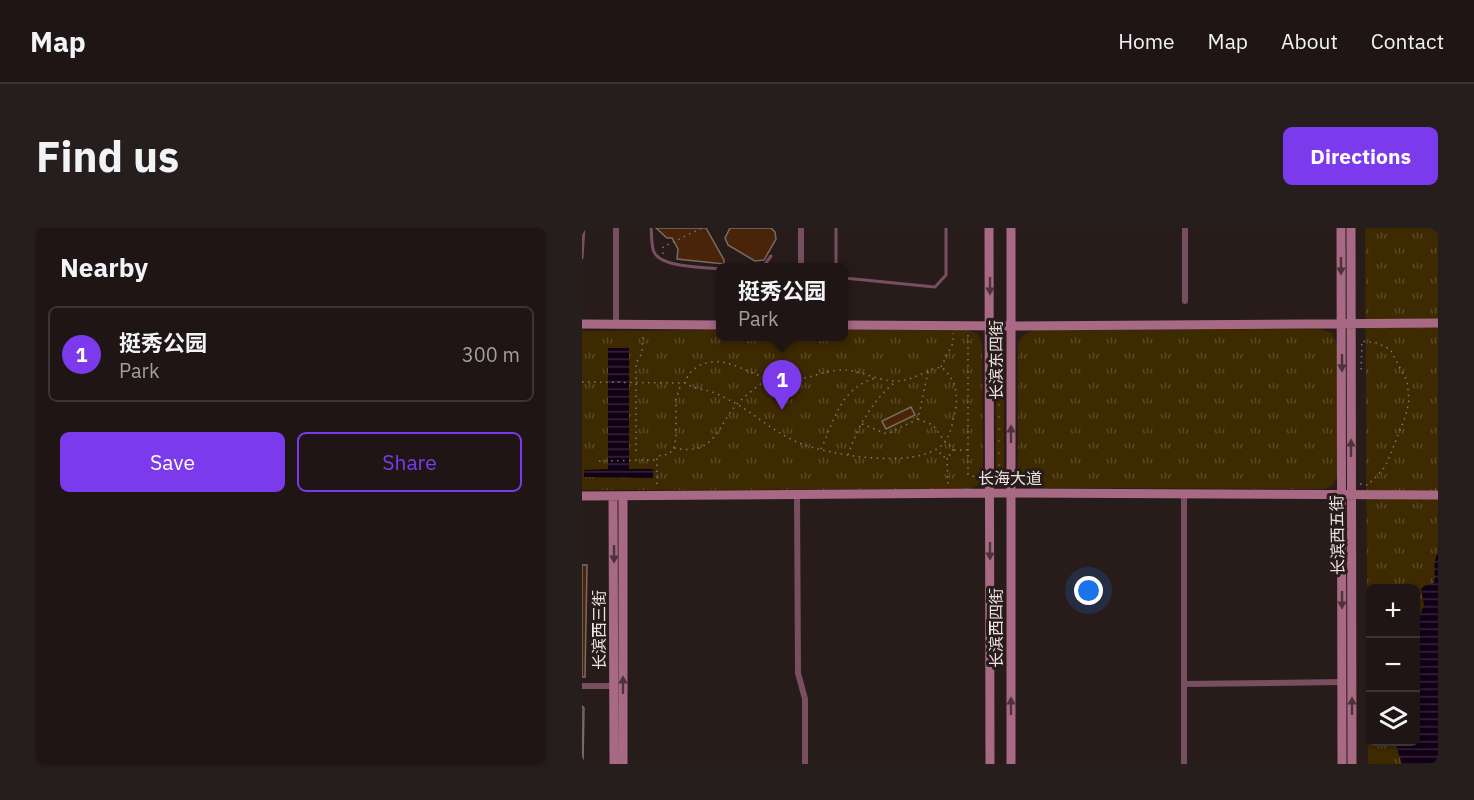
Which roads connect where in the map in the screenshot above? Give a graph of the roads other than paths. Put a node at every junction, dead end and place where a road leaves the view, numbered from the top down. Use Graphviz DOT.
graph roads {
  1 [pos="584,228"];
  2 [pos="616,228"];
  3 [pos="651,228"];
  4 [pos="801,228"];
  5 [pos="836,228"];
  6 [pos="946,228"];
  7 [pos="989,228"];
  8 [pos="1011,228"];
  9 [pos="1185,228"];
  10 [pos="1341,228"];
  11 [pos="1351,228"];
  12 [pos="771,256"];
  13 [pos="582,257"];
  14 [pos="768,262"];
  15 [pos="801,263"];
  16 [pos="836,263"];
  17 [pos="716,269"];
  18 [pos="848,278"];
  19 [pos="1185,301"];
  20 [pos="1346,305"];
  21 [pos="1346,322"];
  22 [pos="1438,323"];
  23 [pos="582,324"];
  24 [pos="616,324"];
  25 [pos="716,325"];
  26 [pos="848,325"];
  27 [pos="990,326"];
  28 [pos="1011,326"];
  29 [pos="990,493"];
  30 [pos="1011,493"];
  31 [pos="1184,494"];
  32 [pos="1347,494"];
  33 [pos="797,495"];
  34 [pos="1438,495"];
  35 [pos="582,496"];
  36 [pos="618,496"];
  37 [pos="1342,682"];
  38 [pos="1184,684"];
  39 [pos="582,686"];
  40 [pos="614,686"];
  41 [pos="614,764"];
  42 [pos="623,764"];
  43 [pos="805,764"];
  44 [pos="990,764"];
  45 [pos="1011,764"];
  46 [pos="1184,764"];
  47 [pos="1342,764"];
  48 [pos="1353,764"];
  1 -- 13 [label="lane"];
  2 -- 24 [label="street"];
  3 -- 17 [label="lane"];
  4 -- 15 [label="street"];
  5 -- 16 [label="lane"];
  6 -- 18 [label="lane"];
  7 -- 27 [label="street, 长滨东四街, one-way"];
  8 -- 28 [label="street, 长滨东四街"];
  9 -- 19 [label="street"];
  10 -- 20 [label="street, one-way"];
  11 -- 20 [label="street"];
  12 -- 14 [label="lane"];
  20 -- 21 [label="street, 长滨西五街"];
  21 -- 22 [label="street"];
  21 -- 28 [label="street"];
  21 -- 32 [label="street, 长滨西五街"];
  23 -- 24 [label="street"];
  24 -- 25 [label="street"];
  26 -- 27 [label="street"];
  27 -- 28 [label="street"];
  27 -- 29 [label="street, 长滨东四街"];
  30 -- 28 [label="street, 长滨东四街, one-way"];
  29 -- 30 [label="street, 长海大道"];
  29 -- 33 [label="street, 长海大道"];
  29 -- 44 [label="street, 长滨西四街, one-way"];
  30 -- 31 [label="street, 长海大道"];
  45 -- 30 [label="street, 长滨西四街, one-way"];
  31 -- 32 [label="street, 长海大道"];
  31 -- 38 [label="street"];
  32 -- 34 [label="street, 长海大道"];
  32 -- 37 [label="street, 长滨西五街, one-way"];
  48 -- 32 [label="street, 长滨西五街, one-way"];
  33 -- 36 [label="street, 长海大道"];
  33 -- 43 [label="street"];
  35 -- 36 [label="street, 长海大道"];
  36 -- 40 [label="street, 长滨西三街, one-way"];
  42 -- 36 [label="street, 长滨西三街, one-way"];
  37 -- 38 [label="street"];
  37 -- 47 [label="street, 长滨西五街"];
  38 -- 46 [label="street"];
  39 -- 40 [label="street"];
  40 -- 41 [label="street, 长滨西三街"];
}
